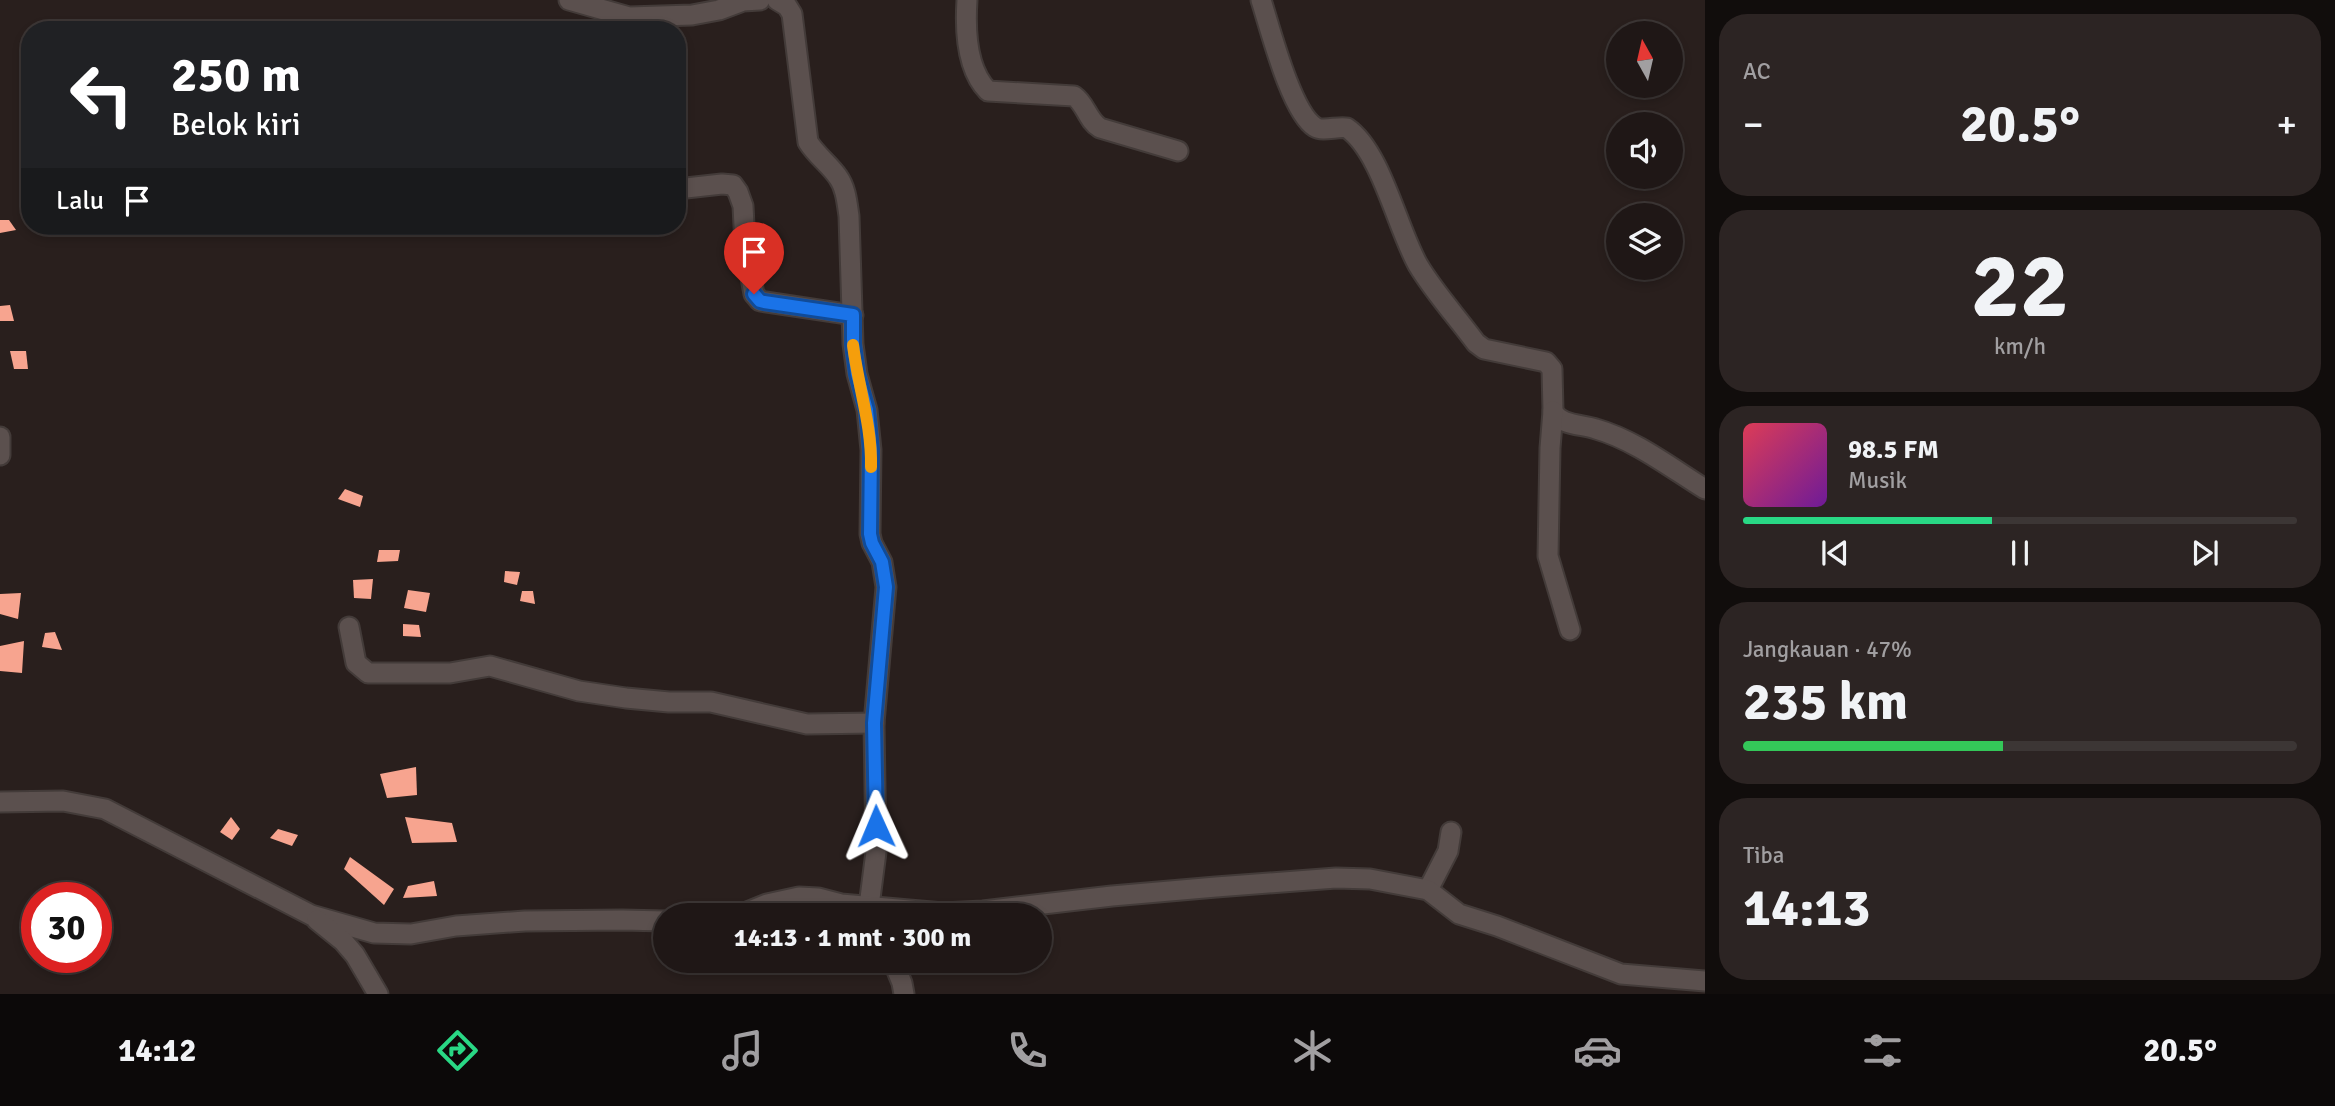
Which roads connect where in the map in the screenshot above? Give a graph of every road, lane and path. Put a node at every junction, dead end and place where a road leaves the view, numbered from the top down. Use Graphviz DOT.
graph roads {
  1 [pos="569,0"];
  2 [pos="760,0"];
  3 [pos="777,0"];
  4 [pos="967,0"];
  5 [pos="1261,0"];
  6 [pos="733,2"];
  7 [pos="1178,151"];
  8 [pos="686,188"];
  9 [pos="853,315"];
  10 [pos="1553,411"];
  11 [pos="0,437"];
  12 [pos="0,455"];
  13 [pos="1705,489"];
  14 [pos="349,627"];
  15 [pos="1570,630"];
  16 [pos="874,723"];
  17 [pos="0,802"];
  18 [pos="1451,832"];
  19 [pos="1428,890"];
  20 [pos="771,903"];
  21 [pos="832,903"];
  22 [pos="872,903"];
  23 [pos="1052,903"];
  24 [pos="311,915"];
  25 [pos="653,921"];
  26 [pos="898,973"];
  27 [pos="1705,981"];
  28 [pos="378,994"];
  29 [pos="904,994"];
  1 -- 6 [label="street"];
  2 -- 6 [label="street"];
  3 -- 9 [label="street"];
  4 -- 7 [label="street"];
  5 -- 10 [label="street"];
  8 -- 9 [label="street"];
  9 -- 16 [label="street"];
  10 -- 13 [label="street"];
  10 -- 15 [label="street"];
  11 -- 12 [label="street"];
  14 -- 16 [label="street"];
  16 -- 22 [label="street"];
  17 -- 24 [label="street"];
  18 -- 19 [label="street"];
  19 -- 23 [label="street"];
  19 -- 27 [label="street"];
  20 -- 21 [label="street"];
  24 -- 25 [label="street"];
  24 -- 28 [label="street"];
  26 -- 29 [label="street"];
}
